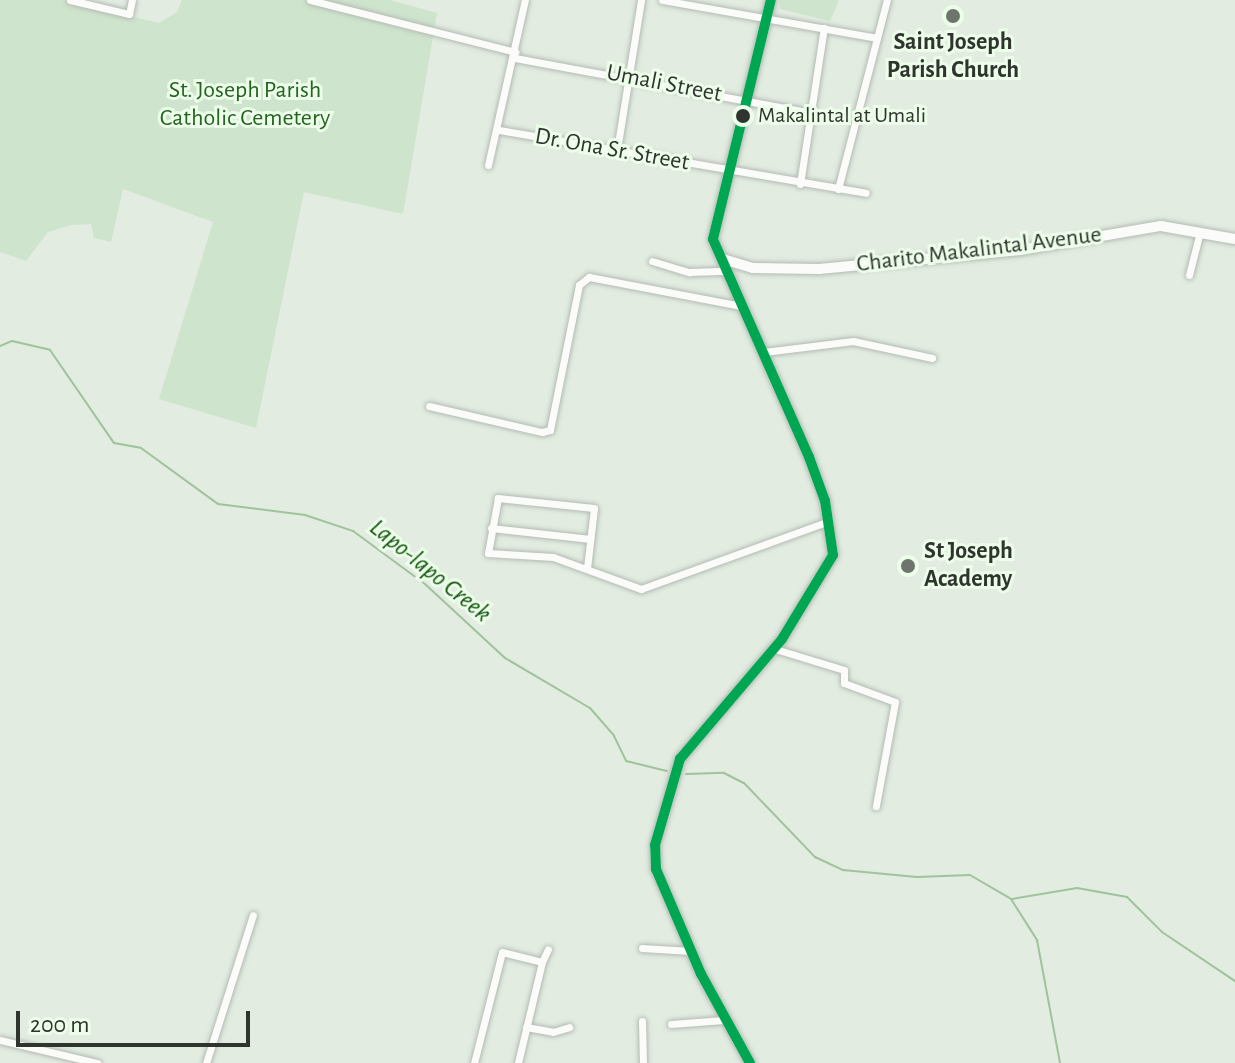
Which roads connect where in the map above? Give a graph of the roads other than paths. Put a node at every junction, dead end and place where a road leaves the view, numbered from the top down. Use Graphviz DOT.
graph roads {
  1 [pos="70,0"];
  2 [pos="132,0"];
  3 [pos="310,0"];
  4 [pos="525,0"];
  5 [pos="641,0"];
  6 [pos="662,0"];
  7 [pos="771,0"];
  8 [pos="887,0"];
  9 [pos="765,19"];
  10 [pos="824,28"];
  11 [pos="877,38"];
  12 [pos="515,55"];
  13 [pos="629,77"];
  14 [pos="744,100"];
  15 [pos="812,113"];
  16 [pos="499,130"];
  17 [pos="617,150"];
  18 [pos="488,165"];
  19 [pos="727,171"];
  20 [pos="800,184"];
  21 [pos="838,189"];
  22 [pos="866,193"];
  23 [pos="1200,232"];
  24 [pos="1235,239"];
  25 [pos="723,259"];
  26 [pos="652,261"];
  27 [pos="727,271"];
  28 [pos="1189,275"];
  29 [pos="741,306"];
  30 [pos="764,352"];
  31 [pos="932,358"];
  32 [pos="429,406"];
  33 [pos="829,521"];
  34 [pos="491,528"];
  35 [pos="590,539"];
  36 [pos="587,568"];
  37 [pos="772,648"];
  38 [pos="876,806"];
  39 [pos="253,915"];
  40 [pos="642,948"];
  41 [pos="548,949"];
  42 [pos="692,951"];
  43 [pos="542,962"];
  44 [pos="724,1020"];
  45 [pos="642,1021"];
  46 [pos="671,1024"];
  47 [pos="526,1027"];
  48 [pos="569,1027"];
  49 [pos="0,1040"];
  50 [pos="97,1063"];
  51 [pos="206,1063"];
  52 [pos="474,1063"];
  53 [pos="518,1063"];
  54 [pos="643,1063"];
  55 [pos="750,1063"];
  1 -- 2 [label="street"];
  3 -- 12 [label="street, Umali Street"];
  4 -- 12 [label="street"];
  5 -- 13 [label="street"];
  6 -- 9 [label="street"];
  7 -- 9 [label="main road"];
  8 -- 11 [label="street"];
  9 -- 10 [label="street"];
  9 -- 14 [label="main road"];
  10 -- 11 [label="street"];
  10 -- 15 [label="street"];
  11 -- 21 [label="street"];
  12 -- 13 [label="street, Umali Street"];
  12 -- 16 [label="street"];
  13 -- 14 [label="street, Umali Street"];
  13 -- 17 [label="street"];
  14 -- 15 [label="street, Umali Street"];
  14 -- 19 [label="main road"];
  15 -- 20 [label="street"];
  16 -- 17 [label="street, Dr. Ona Sr. Street"];
  16 -- 18 [label="street"];
  17 -- 19 [label="street, Dr. Ona Sr. Street"];
  19 -- 20 [label="street, Dr. Ona Sr. Street"];
  19 -- 25 [label="main road"];
  20 -- 21 [label="street, Dr. Ona Sr. Street"];
  21 -- 22 [label="street, Dr. Ona Sr. Street"];
  23 -- 24 [label="main road, Charito Makalintal Avenue"];
  23 -- 25 [label="main road, Charito Makalintal Avenue"];
  23 -- 28 [label="street"];
  25 -- 27 [label="main road"];
  26 -- 27 [label="street"];
  27 -- 29 [label="main road"];
  29 -- 30 [label="main road"];
  29 -- 32 [label="street"];
  30 -- 31 [label="street"];
  30 -- 33 [label="main road"];
  33 -- 36 [label="street"];
  33 -- 37 [label="main road"];
  34 -- 35 [label="street"];
  34 -- 35 [label="street"];
  34 -- 36 [label="street"];
  35 -- 36 [label="street"];
  37 -- 38 [label="street"];
  37 -- 42 [label="main road"];
  39 -- 51 [label="street"];
  40 -- 42 [label="street"];
  41 -- 43 [label="street"];
  42 -- 44 [label="main road"];
  43 -- 47 [label="street"];
  43 -- 52 [label="street"];
  44 -- 46 [label="street"];
  44 -- 55 [label="main road"];
  45 -- 54 [label="street"];
  47 -- 48 [label="street"];
  47 -- 53 [label="street"];
  49 -- 50 [label="street"];
}
